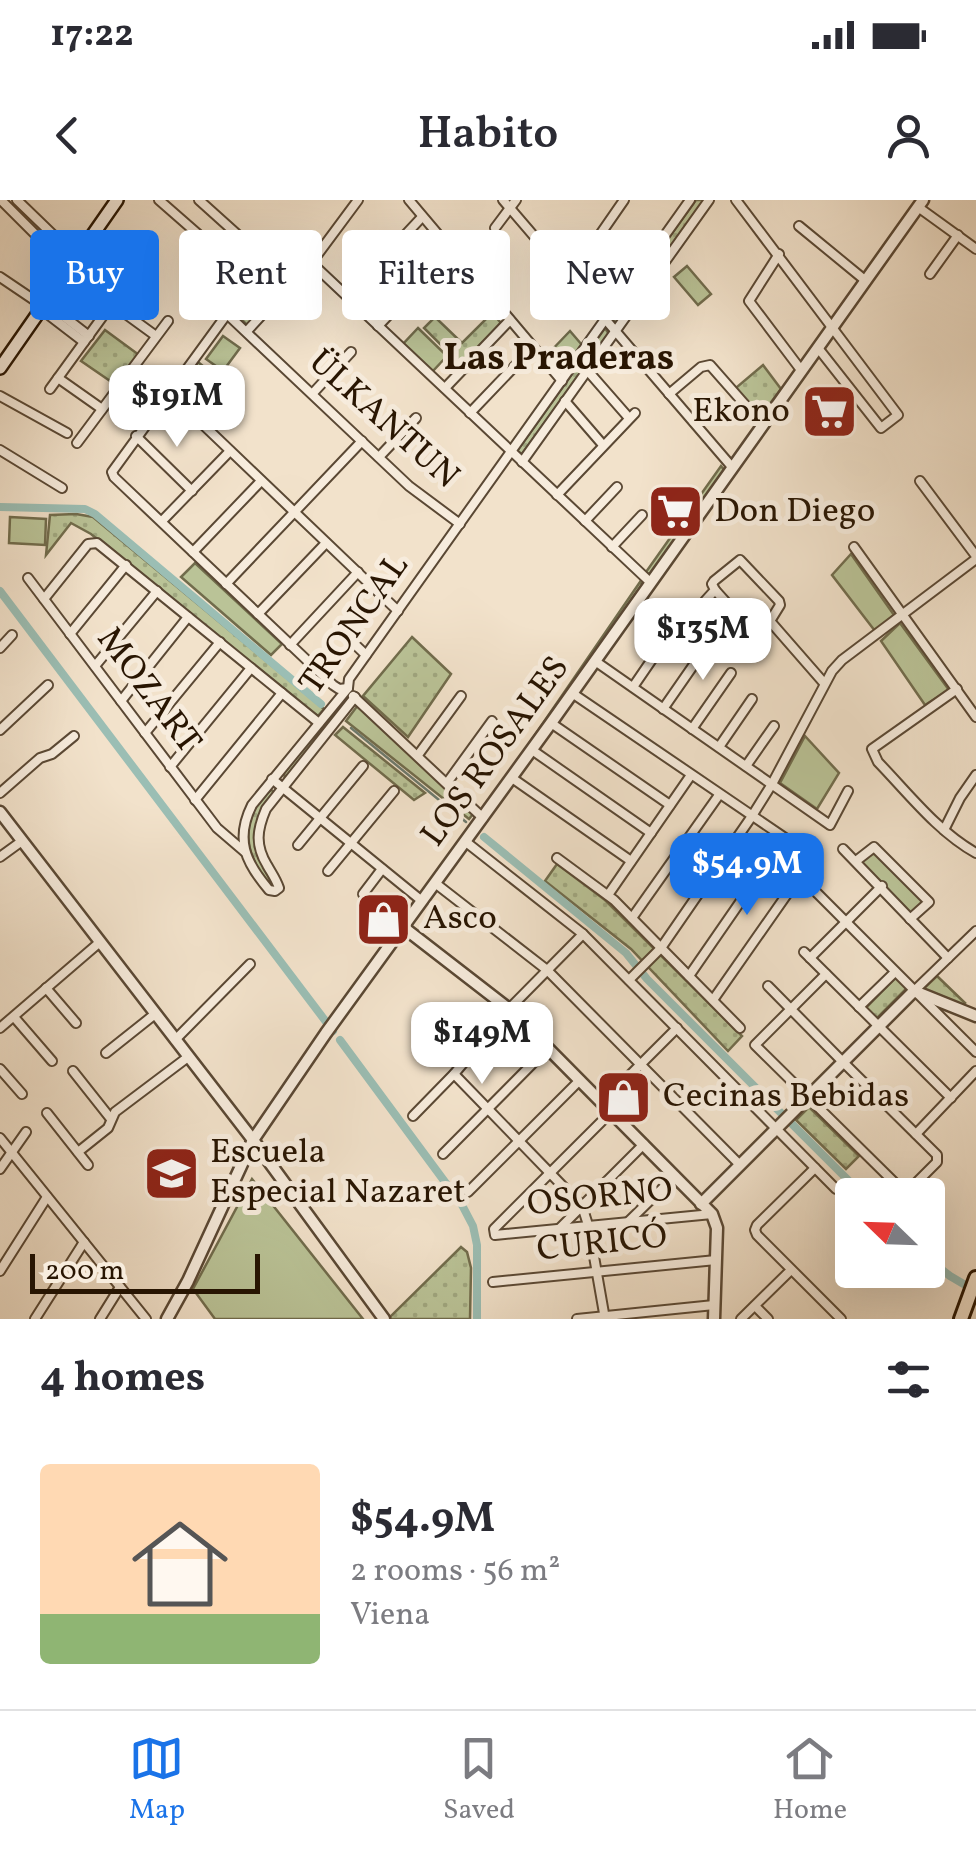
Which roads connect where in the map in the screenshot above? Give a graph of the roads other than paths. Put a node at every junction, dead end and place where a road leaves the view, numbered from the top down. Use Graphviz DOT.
graph roads {
  1 [pos="1,200"];
  2 [pos="16,200"];
  3 [pos="117,200"];
  4 [pos="158,200"];
  5 [pos="200,200"];
  6 [pos="358,200"];
  7 [pos="409,200"];
  8 [pos="624,200"];
  9 [pos="690,200"];
  10 [pos="709,200"];
  11 [pos="736,200"];
  12 [pos="510,203"];
  13 [pos="920,204"];
  14 [pos="422,217"];
  15 [pos="799,226"];
  16 [pos="495,228"];
  17 [pos="35,230"];
  18 [pos="43,230"];
  19 [pos="96,230"];
  20 [pos="194,230"];
  21 [pos="234,230"];
  22 [pos="410,230"];
  23 [pos="433,230"];
  24 [pos="532,230"];
  25 [pos="603,230"];
  26 [pos="669,230"];
  27 [pos="958,235"];
  28 [pos="322,249"];
  29 [pos="976,249"];
  30 [pos="779,254"];
  31 [pos="322,271"];
  32 [pos="930,274"];
  33 [pos="0,277"];
  34 [pos="866,280"];
  35 [pos="342,290"];
  36 [pos="30,297"];
  37 [pos="33,320"];
  38 [pos="62,320"];
  39 [pos="101,320"];
  40 [pos="134,320"];
  41 [pos="223,320"];
  42 [pos="234,320"];
  43 [pos="257,320"];
  44 [pos="372,320"];
  45 [pos="384,320"];
  46 [pos="510,320"];
  47 [pos="606,320"];
  48 [pos="168,321"];
  49 [pos="378,326"];
  50 [pos="833,328"];
  51 [pos="247,331"];
  52 [pos="616,331"];
  53 [pos="156,336"];
  54 [pos="87,339"];
  55 [pos="533,347"];
  56 [pos="818,348"];
  57 [pos="350,352"];
  58 [pos="0,368"];
  59 [pos="587,370"];
  60 [pos="802,370"];
  61 [pos="58,378"];
  62 [pos="562,381"];
  63 [pos="444,388"];
  64 [pos="50,389"];
  65 [pos="170,393"];
  66 [pos="313,393"];
  67 [pos="670,394"];
  68 [pos="0,396"];
  69 [pos="565,401"];
  70 [pos="102,409"];
  71 [pos="470,413"];
  72 [pos="416,418"];
  73 [pos="762,424"];
  74 [pos="67,433"];
  75 [pos="136,436"];
  76 [pos="362,441"];
  77 [pos="77,443"];
  78 [pos="604,446"];
  79 [pos="0,450"];
  80 [pos="230,450"];
  81 [pos="511,452"];
  82 [pos="379,457"];
  83 [pos="522,462"];
  84 [pos="732,466"];
  85 [pos="261,481"];
  86 [pos="920,481"];
  87 [pos="616,487"];
  88 [pos="62,488"];
  89 [pos="192,491"];
  90 [pos="557,494"];
  91 [pos="294,512"];
  92 [pos="642,515"];
  93 [pos="162,521"];
  94 [pos="585,521"];
  95 [pos="460,524"];
  96 [pos="326,543"];
  97 [pos="612,547"];
  98 [pos="854,547"];
  99 [pos="193,552"];
  100 [pos="976,558"];
  101 [pos="126,566"];
  102 [pos="358,572"];
  103 [pos="28,578"];
  104 [pos="650,582"];
  105 [pos="226,584"];
  106 [pos="716,590"];
  107 [pos="157,591"];
  108 [pos="44,599"];
  109 [pos="398,611"];
  110 [pos="258,614"];
  111 [pos="903,615"];
  112 [pos="188,617"];
  113 [pos="681,617"];
  114 [pos="769,620"];
  115 [pos="342,632"];
  116 [pos="70,634"];
  117 [pos="12,635"];
  118 [pos="713,637"];
  119 [pos="759,639"];
  120 [pos="220,642"];
  121 [pos="290,644"];
  122 [pos="0,648"];
  123 [pos="366,656"];
  124 [pos="594,661"];
  125 [pos="95,666"];
  126 [pos="251,668"];
  127 [pos="731,672"];
  128 [pos="824,683"];
  129 [pos="48,685"];
  130 [pos="632,687"];
  131 [pos="348,688"];
  132 [pos="957,689"];
  133 [pos="282,693"];
  134 [pos="572,693"];
  135 [pos="461,696"];
  136 [pos="355,697"];
  137 [pos="752,700"];
  138 [pos="120,701"];
  139 [pos="663,708"];
  140 [pos="976,717"];
  141 [pos="492,722"];
  142 [pos="319,723"];
  143 [pos="552,723"];
  144 [pos="774,726"];
  145 [pos="692,728"];
  146 [pos="0,730"];
  147 [pos="145,733"];
  148 [pos="74,736"];
  149 [pos="719,747"];
  150 [pos="532,750"];
  151 [pos="418,755"];
  152 [pos="362,766"];
  153 [pos="746,766"];
  154 [pos="170,767"];
  155 [pos="691,775"];
  156 [pos="976,775"];
  157 [pos="512,778"];
  158 [pos="272,779"];
  159 [pos="448,782"];
  160 [pos="772,784"];
  161 [pos="283,788"];
  162 [pos="394,791"];
  163 [pos="848,791"];
  164 [pos="0,793"];
  165 [pos="719,794"];
  166 [pos="195,800"];
  167 [pos="670,804"];
  168 [pos="0,812"];
  169 [pos="752,816"];
  170 [pos="320,818"];
  171 [pos="483,818"];
  172 [pos="244,827"];
  173 [pos="944,830"];
  174 [pos="651,832"];
  175 [pos="225,836"];
  176 [pos="22,841"];
  177 [pos="466,842"];
  178 [pos="351,843"];
  179 [pos="733,844"];
  180 [pos="298,846"];
  181 [pos="843,849"];
  182 [pos="245,852"];
  183 [pos="976,852"];
  184 [pos="0,858"];
  185 [pos="558,858"];
  186 [pos="631,861"];
  187 [pos="856,861"];
  188 [pos="766,866"];
  189 [pos="382,869"];
  190 [pos="328,871"];
  191 [pos="435,884"];
  192 [pos="792,886"];
  193 [pos="882,886"];
  194 [pos="817,893"];
  195 [pos="363,894"];
  196 [pos="608,895"];
  197 [pos="422,902"];
  198 [pos="632,918"];
  199 [pos="910,918"];
  200 [pos="846,922"];
  201 [pos="404,927"];
  202 [pos="976,932"];
  203 [pos="583,934"];
  204 [pos="100,942"];
  205 [pos="661,948"];
  206 [pos="948,958"];
  207 [pos="250,964"];
  208 [pos="548,970"];
  209 [pos="895,972"];
  210 [pos="826,974"];
  211 [pos="689,976"];
  212 [pos="632,977"];
  213 [pos="768,986"];
  214 [pos="46,988"];
  215 [pos="914,992"];
  216 [pos="712,1000"];
  217 [pos="976,1002"];
  218 [pos="859,1007"];
  219 [pos="509,1009"];
  220 [pos="790,1009"];
  221 [pos="156,1014"];
  222 [pos="971,1014"];
  223 [pos="14,1017"];
  224 [pos="76,1023"];
  225 [pos="878,1027"];
  226 [pos="0,1028"];
  227 [pos="676,1028"];
  228 [pos="740,1028"];
  229 [pos="175,1040"];
  230 [pos="548,1048"];
  231 [pos="976,1052"];
  232 [pos="106,1053"];
  233 [pos="188,1056"];
  234 [pos="52,1061"];
  235 [pos="843,1062"];
  236 [pos="640,1064"];
  237 [pos="0,1068"];
  238 [pos="74,1071"];
  239 [pos="976,1072"];
  240 [pos="454,1074"];
  241 [pos="580,1080"];
  242 [pos="22,1094"];
  243 [pos="807,1098"];
  244 [pos="951,1098"];
  245 [pos="603,1102"];
  246 [pos="488,1108"];
  247 [pos="612,1111"];
  248 [pos="47,1113"];
  249 [pos="413,1116"];
  250 [pos="111,1119"];
  251 [pos="782,1123"];
  252 [pos="26,1132"];
  253 [pos="916,1134"];
  254 [pos="253,1140"];
  255 [pos="520,1140"];
  256 [pos="2,1143"];
  257 [pos="644,1144"];
  258 [pos="11,1152"];
  259 [pos="78,1152"];
  260 [pos="444,1154"];
  261 [pos="244,1160"];
  262 [pos="271,1164"];
  263 [pos="88,1165"];
  264 [pos="740,1165"];
  265 [pos="815,1168"];
  266 [pos="0,1169"];
  267 [pos="551,1172"];
  268 [pos="675,1176"];
  269 [pos="835,1188"];
  270 [pos="468,1192"];
  271 [pos="48,1197"];
  272 [pos="701,1204"];
  273 [pos="582,1206"];
  274 [pos="712,1214"];
  275 [pos="628,1224"];
  276 [pos="589,1228"];
  277 [pos="557,1231"];
  278 [pos="84,1242"];
  279 [pos="716,1260"];
  280 [pos="792,1270"];
  281 [pos="0,1271"];
  282 [pos="597,1272"];
  283 [pos="976,1278"];
  284 [pos="493,1282"];
  285 [pos="120,1287"];
  286 [pos="714,1305"];
  287 [pos="755,1306"];
  288 [pos="605,1318"];
  289 [pos="35,1319"];
  290 [pos="100,1319"];
  291 [pos="146,1319"];
  292 [pos="167,1319"];
  293 [pos="384,1319"];
  294 [pos="577,1319"];
  295 [pos="714,1319"];
  296 [pos="742,1319"];
  297 [pos="768,1319"];
  298 [pos="840,1319"];
  299 [pos="961,1319"];
  1 -- 17 [label="street"];
  2 -- 18 [label="street"];
  3 -- 19 [label="main road"];
  4 -- 20 [label="street"];
  5 -- 21 [label="street"];
  6 -- 28 [label="street"];
  7 -- 14 [label="street"];
  8 -- 25 [label="street"];
  9 -- 26 [label="street, TRONCAL"];
  10 -- 52 [label="street"];
  11 -- 30 [label="street"];
  12 -- 16 [label="street"];
  12 -- 24 [label="street"];
  13 -- 27 [label="street"];
  13 -- 34 [label="street, LOS ROSALES"];
  14 -- 22 [label="street"];
  14 -- 23 [label="street"];
  15 -- 34 [label="street"];
  27 -- 29 [label="street"];
  27 -- 32 [label="street"];
  30 -- 50 [label="street"];
  30 -- 60 [label="street"];
  31 -- 35 [label="street"];
  33 -- 36 [label="street"];
  34 -- 50 [label="street, LOS ROSALES"];
  37 -- 58 [label="main road"];
  38 -- 54 [label="street"];
  39 -- 54 [label="street"];
  40 -- 53 [label="street"];
  41 -- 65 [label="street"];
  42 -- 51 [label="street, ÜLKANTUN"];
  43 -- 51 [label="street"];
  44 -- 49 [label="street"];
  45 -- 49 [label="street"];
  46 -- 55 [label="street"];
  46 -- 63 [label="street"];
  47 -- 52 [label="street"];
  47 -- 62 [label="street, TRONCAL"];
  48 -- 53 [label="street"];
  49 -- 63 [label="street"];
  50 -- 56 [label="street, LOS ROSALES"];
  50 -- 56 [label="street"];
  51 -- 66 [label="street, ÜLKANTUN"];
  52 -- 59 [label="street"];
  52 -- 67 [label="street"];
  53 -- 70 [label="street"];
  54 -- 61 [label="street"];
  55 -- 62 [label="street"];
  55 -- 71 [label="street"];
  56 -- 60 [label="street, LOS ROSALES"];
  57 -- 66 [label="street"];
  59 -- 69 [label="street"];
  59 -- 78 [label="street"];
  60 -- 73 [label="street, LOS ROSALES"];
  61 -- 64 [label="street"];
  61 -- 70 [label="street"];
  62 -- 81 [label="street, TRONCAL"];
  63 -- 71 [label="street"];
  65 -- 75 [label="street"];
  65 -- 80 [label="street"];
  66 -- 76 [label="street, ÜLKANTUN"];
  67 -- 73 [label="street"];
  67 -- 84 [label="street"];
  68 -- 74 [label="street"];
  69 -- 78 [label="street"];
  69 -- 83 [label="street"];
  70 -- 77 [label="street"];
  71 -- 81 [label="street"];
  72 -- 82 [label="street"];
  73 -- 84 [label="street, LOS ROSALES"];
  75 -- 89 [label="street"];
  75 -- 93 [label="street"];
  76 -- 82 [label="street, ÜLKANTUN"];
  76 -- 91 [label="street"];
  78 -- 90 [label="street"];
  79 -- 88 [label="street"];
  80 -- 85 [label="street"];
  80 -- 89 [label="street"];
  81 -- 83 [label="street"];
  81 -- 95 [label="street, TRONCAL"];
  82 -- 95 [label="street, ÜLKANTUN"];
  83 -- 90 [label="street"];
  84 -- 104 [label="street, LOS ROSALES"];
  85 -- 91 [label="street"];
  85 -- 99 [label="street"];
  86 -- 100 [label="street"];
  87 -- 94 [label="street"];
  89 -- 93 [label="street"];
  90 -- 94 [label="street"];
  91 -- 96 [label="street"];
  91 -- 105 [label="street"];
  92 -- 97 [label="street"];
  93 -- 99 [label="street"];
  94 -- 97 [label="street"];
  95 -- 109 [label="street, TRONCAL"];
  96 -- 102 [label="street"];
  96 -- 110 [label="street"];
  97 -- 104 [label="street"];
  98 -- 111 [label="street"];
  99 -- 105 [label="street"];
  100 -- 111 [label="street"];
  101 -- 107 [label="street"];
  101 -- 108 [label="street"];
  101 -- 116 [label="street"];
  102 -- 109 [label="street"];
  102 -- 121 [label="street"];
  103 -- 108 [label="street, MOZART"];
  104 -- 124 [label="street, LOS ROSALES"];
  105 -- 110 [label="street"];
  106 -- 114 [label="street"];
  106 -- 119 [label="street"];
  106 -- 119 [label="street"];
  107 -- 112 [label="street"];
  107 -- 125 [label="street"];
  108 -- 116 [label="street, MOZART"];
  109 -- 123 [label="street, TRONCAL"];
  110 -- 121 [label="street"];
  111 -- 128 [label="street"];
  111 -- 132 [label="street"];
  112 -- 120 [label="street"];
  112 -- 138 [label="street"];
  113 -- 130 [label="street"];
  114 -- 119 [label="street"];
  114 -- 128 [label="street"];
  115 -- 123 [label="street"];
  116 -- 125 [label="street, MOZART"];
  117 -- 122 [label="street"];
  118 -- 139 [label="street"];
  120 -- 126 [label="street"];
  120 -- 147 [label="street"];
  121 -- 131 [label="street"];
  123 -- 131 [label="street, TRONCAL"];
  124 -- 130 [label="street"];
  124 -- 134 [label="street, LOS ROSALES"];
  125 -- 138 [label="street, MOZART"];
  126 -- 133 [label="street"];
  126 -- 154 [label="street"];
  127 -- 145 [label="street"];
  128 -- 160 [label="street"];
  129 -- 146 [label="street"];
  130 -- 139 [label="street"];
  131 -- 136 [label="street"];
  131 -- 142 [label="street, TRONCAL"];
  132 -- 140 [label="street"];
  132 -- 173 [label="street"];
  133 -- 142 [label="street"];
  133 -- 166 [label="street"];
  134 -- 143 [label="street, LOS ROSALES"];
  134 -- 155 [label="street"];
  135 -- 151 [label="street"];
  136 -- 151 [label="street"];
  136 -- 161 [label="street, TRONCAL"];
  137 -- 149 [label="street"];
  138 -- 147 [label="street, MOZART"];
  139 -- 145 [label="street"];
  141 -- 159 [label="street"];
  142 -- 158 [label="street, TRONCAL"];
  143 -- 150 [label="street, LOS ROSALES"];
  143 -- 167 [label="street"];
  144 -- 153 [label="street"];
  145 -- 149 [label="street"];
  147 -- 154 [label="street, MOZART"];
  148 -- 164 [label="street"];
  149 -- 153 [label="street"];
  150 -- 157 [label="street, LOS ROSALES"];
  150 -- 174 [label="street"];
  151 -- 159 [label="street"];
  152 -- 170 [label="street"];
  153 -- 160 [label="street"];
  154 -- 166 [label="street, MOZART"];
  155 -- 165 [label="street"];
  155 -- 167 [label="street"];
  156 -- 173 [label="street"];
  157 -- 171 [label="street, LOS ROSALES"];
  157 -- 186 [label="street"];
  158 -- 161 [label="street"];
  158 -- 172 [label="street, TRONCAL"];
  159 -- 171 [label="street"];
  160 -- 163 [label="street"];
  160 -- 169 [label="street"];
  161 -- 170 [label="street"];
  161 -- 182 [label="street, TRONCAL"];
  162 -- 178 [label="street"];
  165 -- 169 [label="street"];
  165 -- 198 [label="street"];
  166 -- 175 [label="street, MOZART"];
  167 -- 174 [label="street"];
  168 -- 176 [label="street"];
  169 -- 179 [label="street"];
  169 -- 192 [label="street"];
  170 -- 178 [label="street"];
  170 -- 180 [label="street"];
  171 -- 177 [label="street, LOS ROSALES"];
  172 -- 175 [label="street"];
  172 -- 182 [label="street"];
  173 -- 183 [label="street"];
  174 -- 186 [label="street"];
  175 -- 182 [label="street, MOZART"];
  176 -- 184 [label="street"];
  176 -- 204 [label="street"];
  177 -- 191 [label="street, LOS ROSALES"];
  177 -- 203 [label="street"];
  178 -- 189 [label="street"];
  178 -- 190 [label="street"];
  179 -- 188 [label="street"];
  179 -- 205 [label="street"];
  181 -- 187 [label="street"];
  185 -- 196 [label="street"];
  186 -- 196 [label="street"];
  187 -- 193 [label="street"];
  187 -- 199 [label="street"];
  188 -- 192 [label="street"];
  188 -- 211 [label="street"];
  189 -- 195 [label="street"];
  189 -- 197 [label="street"];
  191 -- 197 [label="street, LOS ROSALES"];
  191 -- 208 [label="street"];
  192 -- 216 [label="street"];
  193 -- 199 [label="street"];
  193 -- 200 [label="street"];
  194 -- 200 [label="street"];
  196 -- 198 [label="street"];
  197 -- 201 [label="street, LOS ROSALES"];
  198 -- 205 [label="street"];
  199 -- 206 [label="street"];
  200 -- 209 [label="street"];
  200 -- 210 [label="street"];
  201 -- 219 [label="street"];
  201 -- 254 [label="street, LOS ROSALES"];
  202 -- 206 [label="street"];
  203 -- 208 [label="street"];
  203 -- 212 [label="street"];
  204 -- 214 [label="street"];
  204 -- 221 [label="street"];
  205 -- 211 [label="street"];
  205 -- 212 [label="street"];
  206 -- 215 [label="street"];
  207 -- 229 [label="street"];
  208 -- 219 [label="street"];
  208 -- 236 [label="street"];
  209 -- 215 [label="street"];
  209 -- 218 [label="street"];
  210 -- 218 [label="street"];
  210 -- 220 [label="street"];
  211 -- 216 [label="street"];
  212 -- 227 [label="street"];
  213 -- 220 [label="street"];
  214 -- 223 [label="street"];
  214 -- 224 [label="street"];
  215 -- 222 [label="street"];
  215 -- 225 [label="street"];
  215 -- 231 [label="street"];
  216 -- 228 [label="street"];
  217 -- 222 [label="street"];
  218 -- 225 [label="street"];
  219 -- 230 [label="street"];
  219 -- 240 [label="street"];
  220 -- 235 [label="street"];
  220 -- 243 [label="street"];
  221 -- 229 [label="street"];
  221 -- 232 [label="street"];
  223 -- 226 [label="street"];
  223 -- 234 [label="street"];
  225 -- 235 [label="street"];
  225 -- 244 [label="street"];
  227 -- 236 [label="street"];
  227 -- 251 [label="street"];
  229 -- 233 [label="street"];
  230 -- 241 [label="street"];
  230 -- 246 [label="street"];
  233 -- 250 [label="street"];
  233 -- 254 [label="street"];
  235 -- 243 [label="street"];
  235 -- 253 [label="street"];
  236 -- 245 [label="street"];
  236 -- 264 [label="street"];
  237 -- 242 [label="street"];
  238 -- 250 [label="street"];
  239 -- 244 [label="street"];
  240 -- 246 [label="street"];
  240 -- 249 [label="street"];
  241 -- 245 [label="street"];
  241 -- 255 [label="street"];
  243 -- 251 [label="street"];
  243 -- 253 [label="street"];
  244 -- 253 [label="street"];
  245 -- 247 [label="street"];
  246 -- 255 [label="street"];
  246 -- 260 [label="street"];
  247 -- 257 [label="street"];
  247 -- 267 [label="street"];
  248 -- 259 [label="street"];
  250 -- 259 [label="street"];
  251 -- 264 [label="street"];
  251 -- 265 [label="street"];
  252 -- 258 [label="street"];
  254 -- 261 [label="street, LOS ROSALES"];
  254 -- 262 [label="street"];
  255 -- 267 [label="street"];
  255 -- 270 [label="street"];
  256 -- 258 [label="street"];
  257 -- 268 [label="street"];
  257 -- 273 [label="street"];
  258 -- 266 [label="street"];
  258 -- 271 [label="street"];
  259 -- 263 [label="street"];
  261 -- 262 [label="street"];
  261 -- 292 [label="street, LOS ROSALES"];
  262 -- 293 [label="street"];
  264 -- 272 [label="street"];
  265 -- 269 [label="street"];
  265 -- 280 [label="street"];
  267 -- 273 [label="street"];
  267 -- 277 [label="street, OSORNO"];
  268 -- 272 [label="street"];
  268 -- 275 [label="street"];
  271 -- 278 [label="street"];
  271 -- 281 [label="street"];
  272 -- 274 [label="street"];
  273 -- 276 [label="street"];
  273 -- 277 [label="street"];
  274 -- 275 [label="street, OSORNO"];
  274 -- 279 [label="street"];
  275 -- 276 [label="street, OSORNO"];
  276 -- 277 [label="street, OSORNO"];
  276 -- 282 [label="street"];
  278 -- 285 [label="street"];
  278 -- 289 [label="street"];
  279 -- 282 [label="street, CURICÓ"];
  279 -- 286 [label="street"];
  280 -- 287 [label="street"];
  280 -- 298 [label="street"];
  282 -- 284 [label="street, CURICÓ"];
  282 -- 288 [label="street"];
  283 -- 299 [label="main road"];
  285 -- 290 [label="street"];
  285 -- 291 [label="street"];
  286 -- 288 [label="street"];
  286 -- 295 [label="street"];
  287 -- 296 [label="street"];
  287 -- 297 [label="street"];
  288 -- 294 [label="street"];
}
